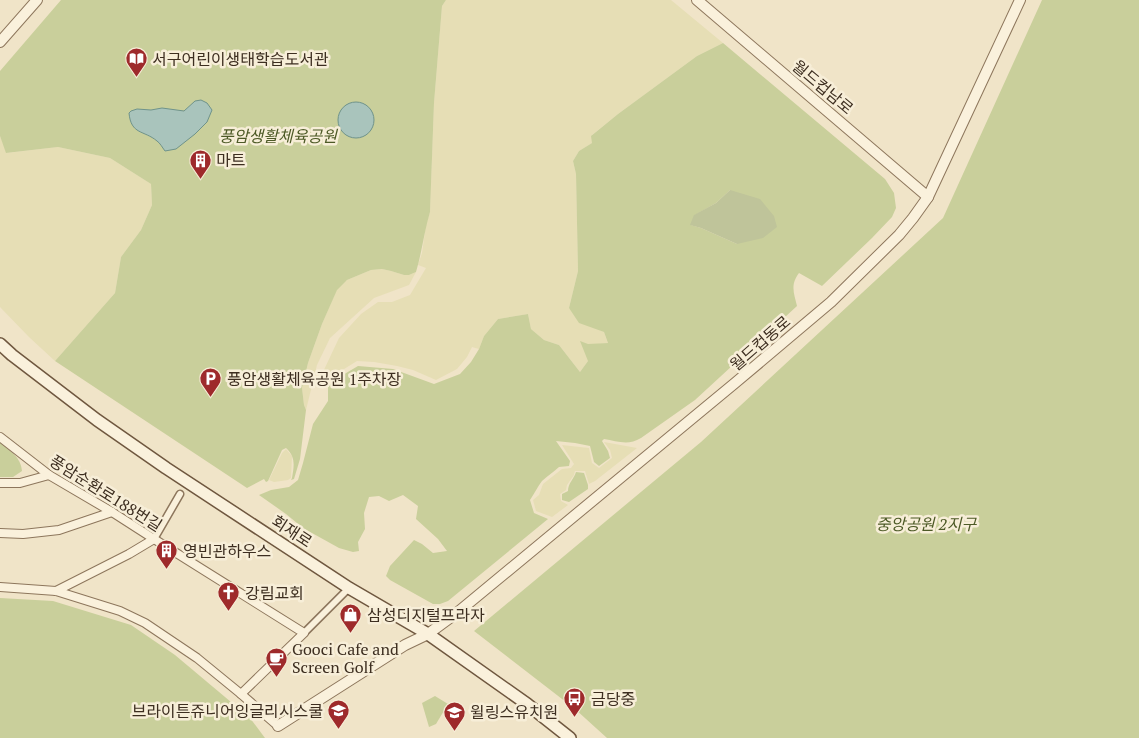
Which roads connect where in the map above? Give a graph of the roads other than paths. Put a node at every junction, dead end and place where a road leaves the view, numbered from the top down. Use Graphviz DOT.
graph roads {
  1 [pos="38,0"];
  2 [pos="697,0"];
  3 [pos="1020,0"];
  4 [pos="0,42"];
  5 [pos="928,197"];
  6 [pos="0,344"];
  7 [pos="0,437"];
  8 [pos="49,475"];
  9 [pos="0,483"];
  10 [pos="180,494"];
  11 [pos="112,512"];
  12 [pos="0,532"];
  13 [pos="154,539"];
  14 [pos="0,587"];
  15 [pos="349,588"];
  16 [pos="56,591"];
  17 [pos="304,633"];
  18 [pos="428,634"];
  19 [pos="241,694"];
  20 [pos="278,726"];
  21 [pos="570,738"];
  1 -- 4 [label="street"];
  2 -- 5 [label="street, 월드컵남로"];
  3 -- 5 [label="street, 월드컵동로"];
  5 -- 18 [label="street, 월드컵동로"];
  6 -- 15 [label="main road, 회재로"];
  7 -- 8 [label="street, 풍암순환로188번길"];
  8 -- 9 [label="street"];
  8 -- 11 [label="street, 풍암순환로188번길"];
  10 -- 13 [label="street"];
  11 -- 12 [label="street"];
  11 -- 13 [label="street, 풍암순환로188번길"];
  13 -- 16 [label="street"];
  13 -- 17 [label="street, 풍암순환로188번길"];
  14 -- 16 [label="street"];
  15 -- 17 [label="street"];
  15 -- 18 [label="main road, 회재로"];
  16 -- 19 [label="street"];
  17 -- 19 [label="street"];
  18 -- 20 [label="street, 월드컵동로"];
  18 -- 21 [label="main road, 회재로"];
  19 -- 20 [label="street"];
}
